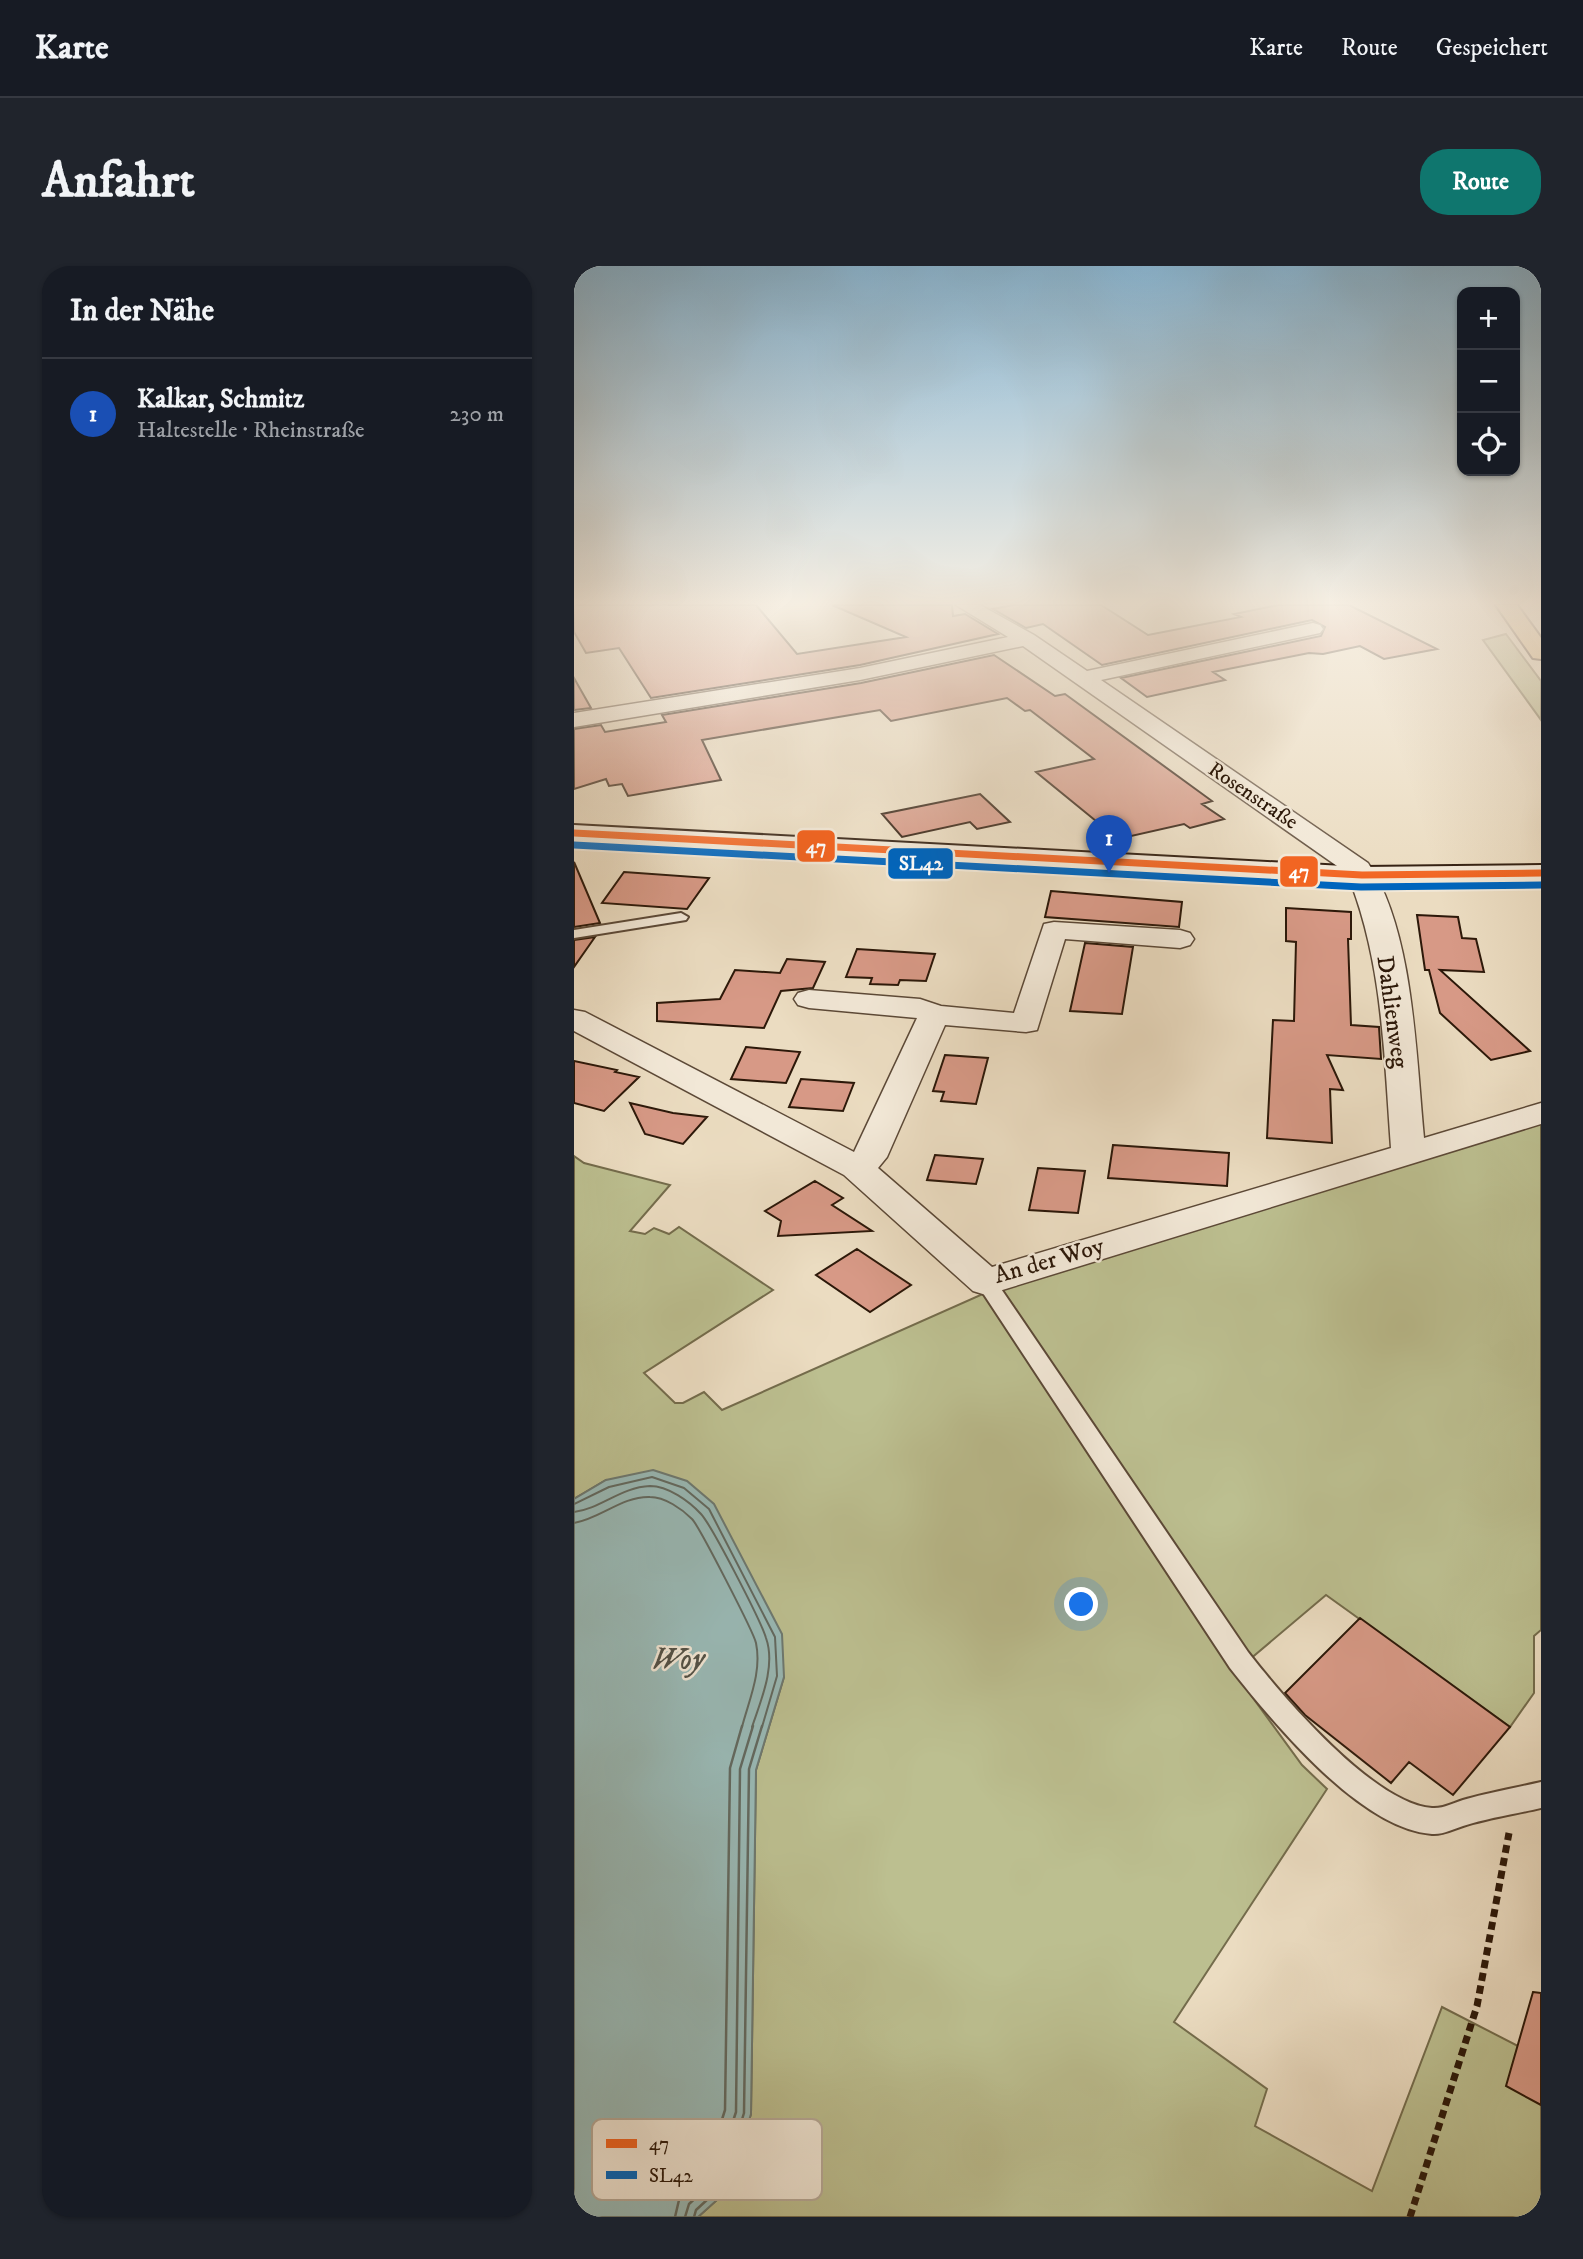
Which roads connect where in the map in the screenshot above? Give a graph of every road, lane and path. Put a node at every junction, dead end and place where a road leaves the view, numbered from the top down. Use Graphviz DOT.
graph roads {
  1 [pos="723,696"];
  2 [pos="1110,696"];
  3 [pos="574,720"];
  4 [pos="574,833"];
  5 [pos="1541,873"];
  6 [pos="1362,875"];
  7 [pos="681,917"];
  8 [pos="574,934"];
  9 [pos="1180,939"];
  10 [pos="809,999"];
  11 [pos="934,1015"];
  12 [pos="574,1019"];
  13 [pos="1541,1113"];
  14 [pos="1408,1152"];
  15 [pos="856,1167"];
  16 [pos="986,1282"];
  17 [pos="1541,1795"];
  18 [pos="1515,1801"];
  19 [pos="1410,2217"];
  1 -- 3 [label="street"];
  2 -- 6 [label="street, Rosenstraße"];
  4 -- 6 [label="main road"];
  5 -- 6 [label="main road"];
  6 -- 14 [label="street, Dahlienweg"];
  7 -- 8 [label="lane"];
  9 -- 11 [label="street"];
  10 -- 11 [label="street"];
  11 -- 15 [label="street"];
  12 -- 15 [label="street, An der Woy"];
  13 -- 14 [label="street, An der Woy"];
  14 -- 16 [label="street, An der Woy"];
  15 -- 16 [label="street, An der Woy"];
  16 -- 18 [label="lane"];
  17 -- 18 [label="lane"];
  18 -- 19 [label="path"];
}
